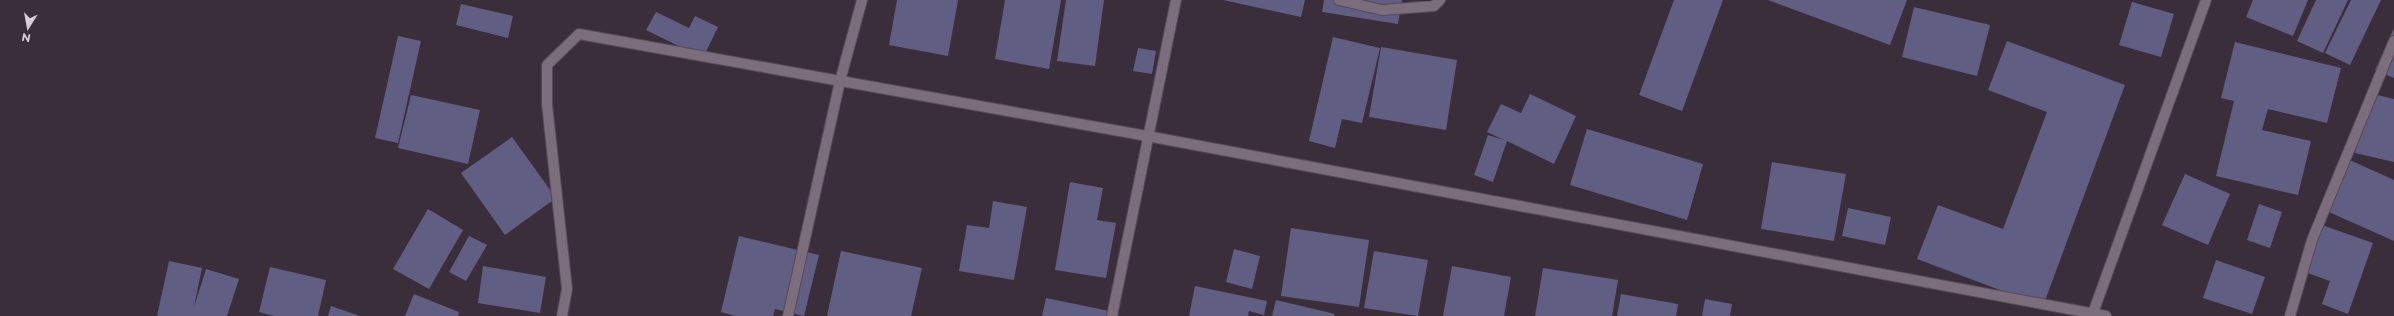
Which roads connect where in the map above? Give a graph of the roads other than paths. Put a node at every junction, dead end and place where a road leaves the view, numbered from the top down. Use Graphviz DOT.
graph roads {
  1 [pos="862,0"];
  2 [pos="1176,0"];
  3 [pos="1338,0"];
  4 [pos="1440,0"];
  5 [pos="2206,0"];
  6 [pos="2394,41"];
  7 [pos="840,81"];
  8 [pos="1147,136"];
  9 [pos="2093,313"];
  10 [pos="562,316"];
  11 [pos="788,316"];
  12 [pos="1112,316"];
  13 [pos="2106,316"];
  14 [pos="2290,316"];
  1 -- 7 [label="street"];
  2 -- 8 [label="street"];
  3 -- 4 [label="street"];
  5 -- 9 [label="street"];
  6 -- 14 [label="street"];
  7 -- 8 [label="street"];
  7 -- 10 [label="street"];
  7 -- 11 [label="street"];
  8 -- 9 [label="street"];
  8 -- 12 [label="street"];
  9 -- 13 [label="street"];
}
